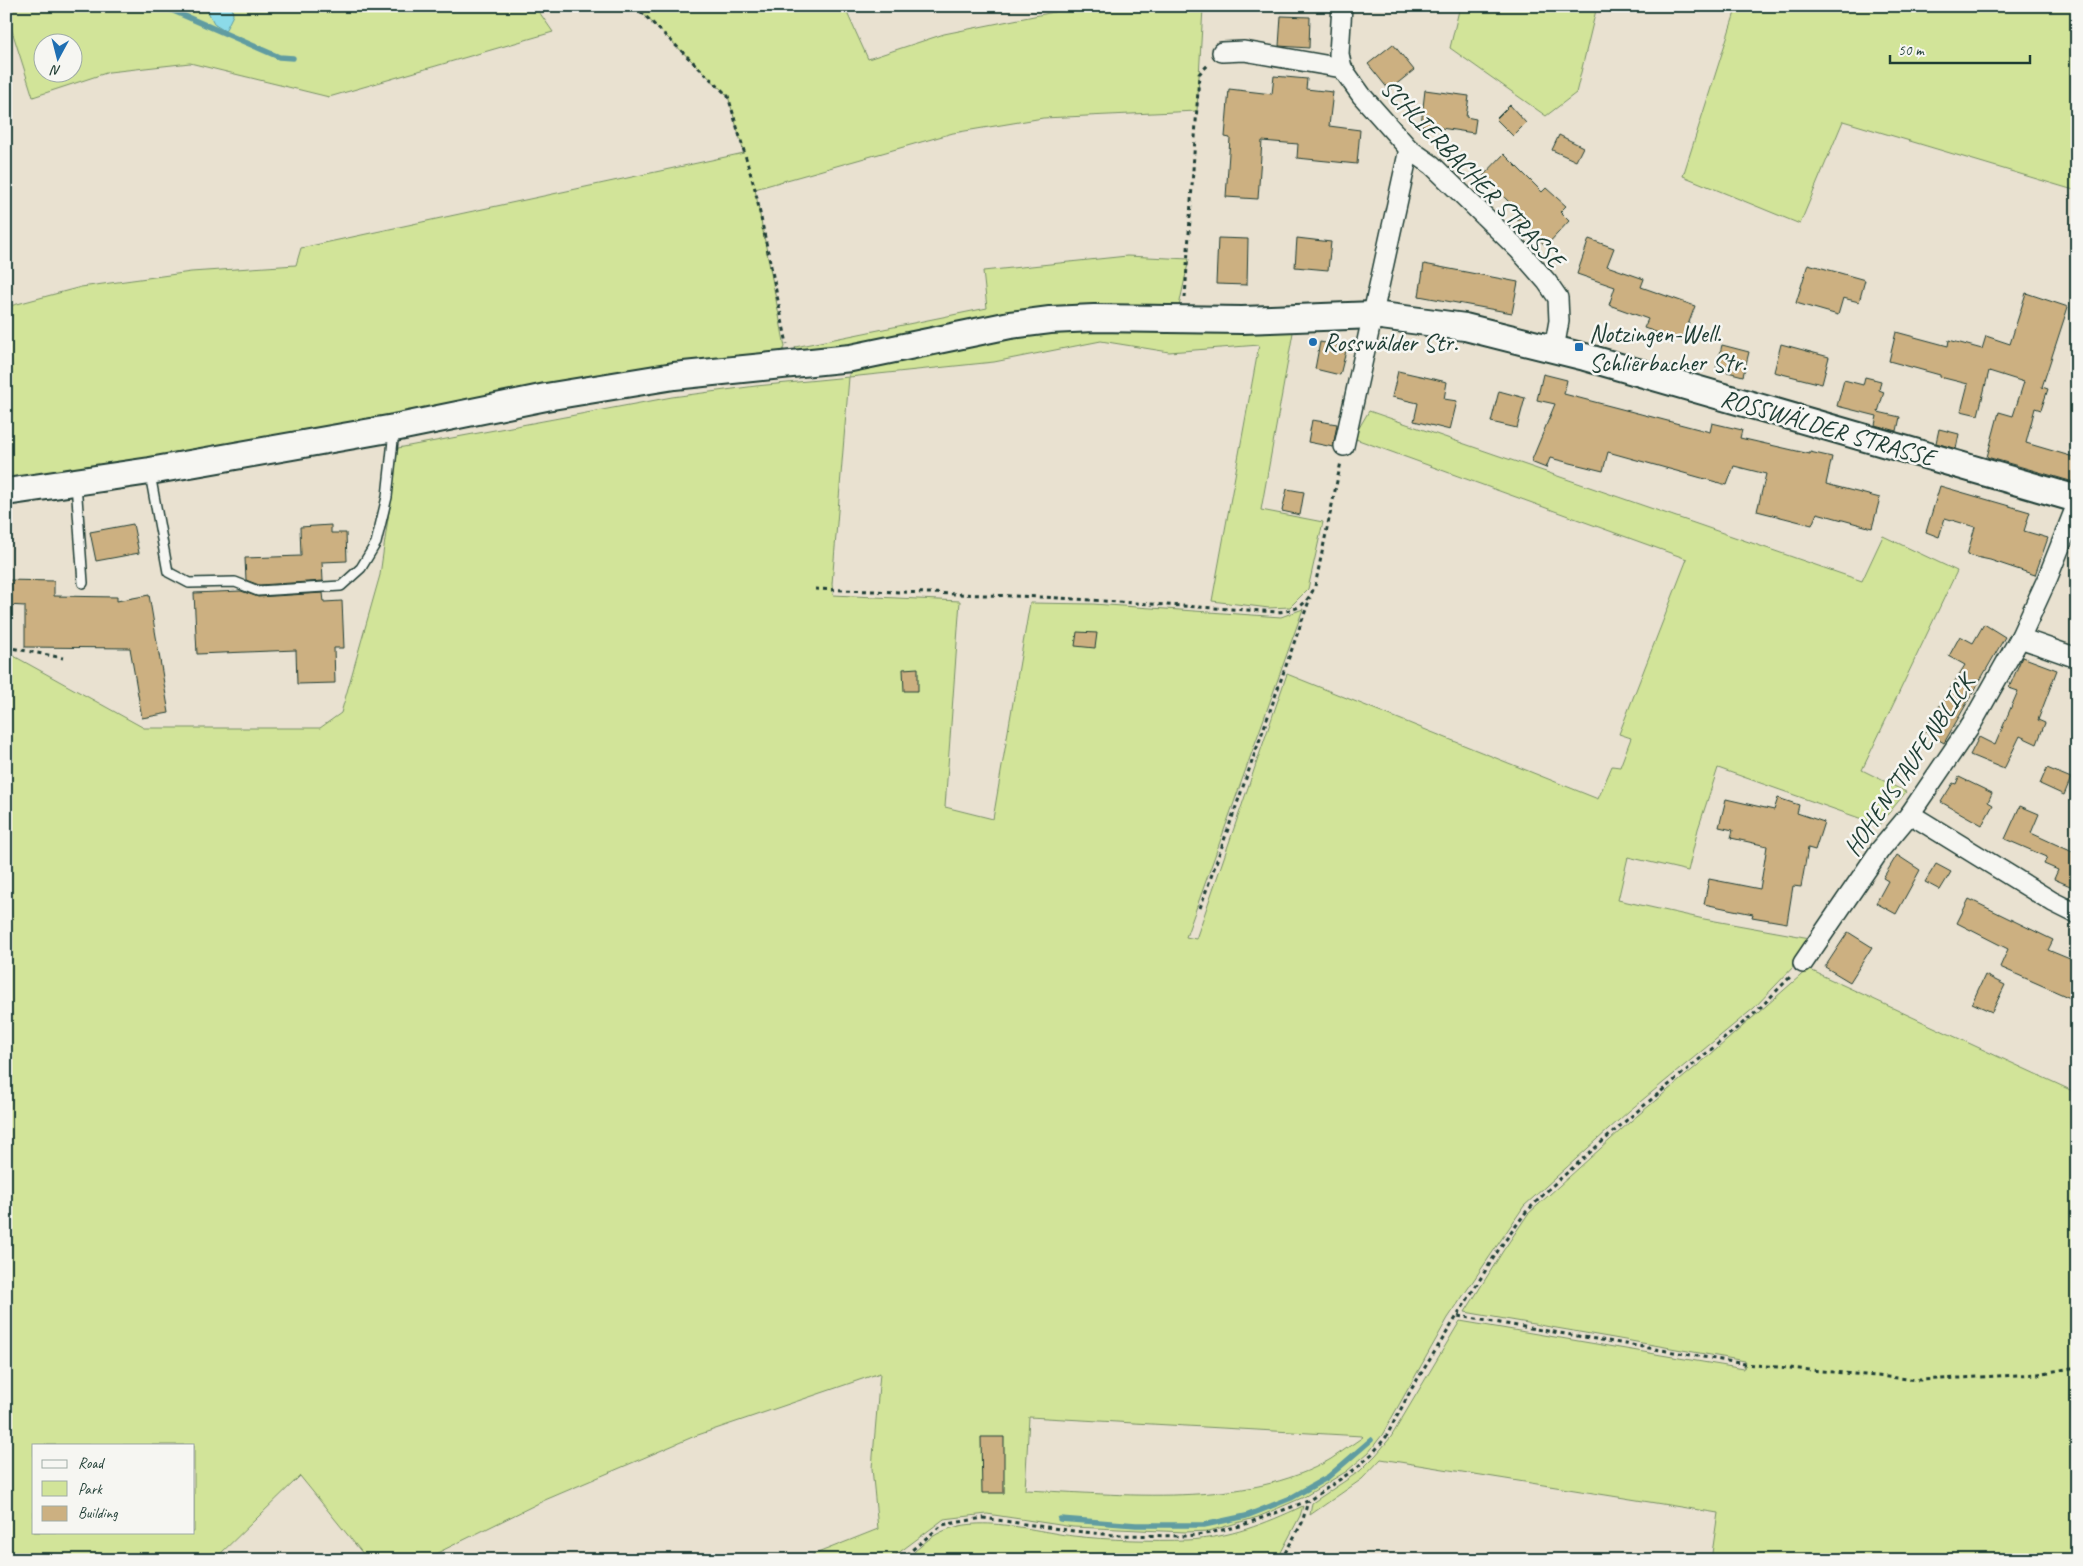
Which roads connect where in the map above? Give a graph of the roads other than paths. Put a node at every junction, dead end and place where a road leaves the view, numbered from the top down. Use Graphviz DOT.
graph roads {
  1 [pos="1342,6"];
  2 [pos="1222,52"];
  3 [pos="1342,68"];
  4 [pos="1409,149"];
  5 [pos="1374,315"];
  6 [pos="1554,349"];
  7 [pos="394,428"];
  8 [pos="1344,446"];
  9 [pos="150,472"];
  10 [pos="76,482"];
  11 [pos="6,492"];
  12 [pos="2077,499"];
  13 [pos="2077,504"];
  14 [pos="83,583"];
  15 [pos="2020,638"];
  16 [pos="2077,658"];
  17 [pos="1910,814"];
  18 [pos="2077,914"];
  19 [pos="1803,963"];
  1 -- 3 [label="street"];
  2 -- 3 [label="street"];
  3 -- 4 [label="street, SCHLIERBACHER STRASSE"];
  4 -- 5 [label="street"];
  4 -- 6 [label="street, SCHLIERBACHER STRASSE"];
  5 -- 6 [label="street, ROSSWÄLDER STRASSE"];
  5 -- 7 [label="street, ROSSWÄLDER STRASSE"];
  5 -- 8 [label="street"];
  6 -- 12 [label="street, ROSSWÄLDER STRASSE"];
  7 -- 9 [label="street, ROSSWÄLDER STRASSE"];
  7 -- 9 [label="lane"];
  9 -- 10 [label="street, ROSSWÄLDER STRASSE"];
  10 -- 11 [label="street, ROSSWÄLDER STRASSE"];
  10 -- 14 [label="lane"];
  13 -- 15 [label="street, HOHENSTAUFENBLICK"];
  15 -- 16 [label="street"];
  15 -- 17 [label="street, HOHENSTAUFENBLICK"];
  17 -- 18 [label="street"];
  17 -- 19 [label="street, HOHENSTAUFENBLICK"];
}
